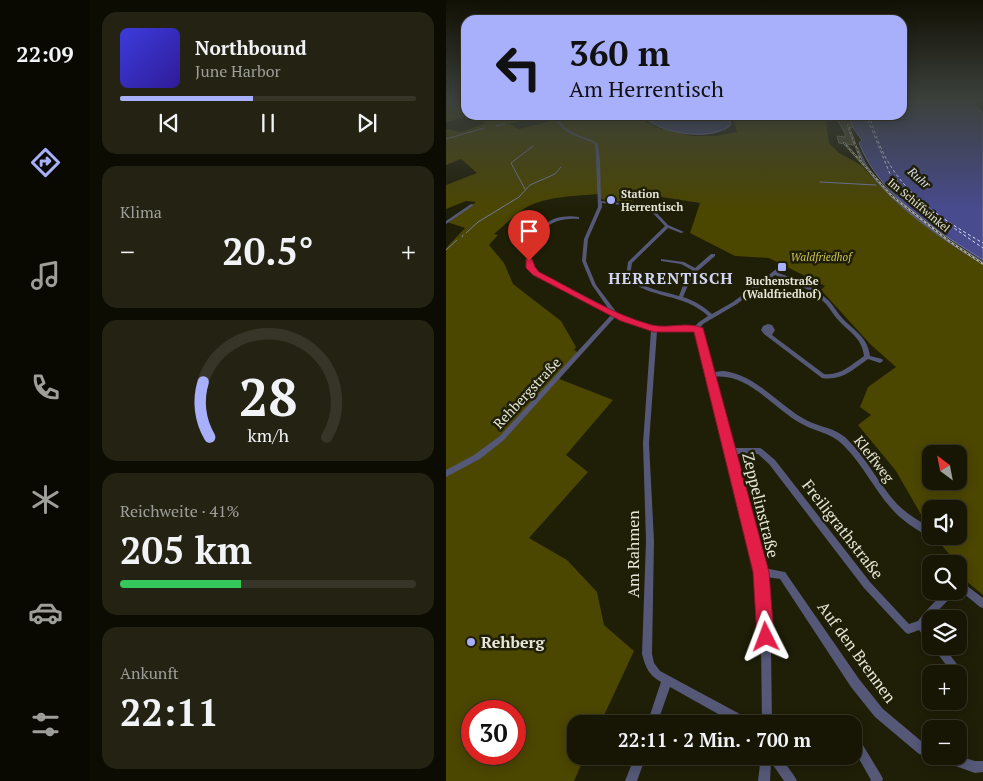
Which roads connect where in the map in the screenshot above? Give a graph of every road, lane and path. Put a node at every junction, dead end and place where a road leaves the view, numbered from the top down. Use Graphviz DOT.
graph roads {
  1 [pos="579,137"];
  2 [pos="857,148"];
  3 [pos="598,200"];
  4 [pos="472,205"];
  5 [pos="578,218"];
  6 [pos="446,223"];
  7 [pos="667,226"];
  8 [pos="682,232"];
  9 [pos="709,256"];
  10 [pos="663,260"];
  11 [pos="983,263"];
  12 [pos="781,268"];
  13 [pos="694,269"];
  14 [pos="775,273"];
  15 [pos="681,297"];
  16 [pos="614,314"];
  17 [pos="712,316"];
  18 [pos="697,328"];
  19 [pos="654,329"];
  20 [pos="766,333"];
  21 [pos="867,357"];
  22 [pos="880,362"];
  23 [pos="711,375"];
  24 [pos="731,452"];
  25 [pos="446,474"];
  26 [pos="922,527"];
  27 [pos="761,572"];
  28 [pos="967,591"];
  29 [pos="942,600"];
  30 [pos="983,604"];
  31 [pos="933,610"];
  32 [pos="922,623"];
  33 [pos="944,655"];
  34 [pos="952,665"];
  35 [pos="667,680"];
  36 [pos="655,715"];
  37 [pos="731,715"];
  38 [pos="767,715"];
  39 [pos="922,749"];
  40 [pos="862,753"];
  41 [pos="967,764"];
  42 [pos="637,765"];
  43 [pos="765,765"];
  44 [pos="779,765"];
  45 [pos="983,766"];
  46 [pos="879,780"];
  47 [pos="631,781"];
  48 [pos="764,781"];
  49 [pos="791,781"];
  1 -- 3 [label="street"];
  2 -- 11 [label="street, Im Schiffwinkel"];
  3 -- 7 [label="street"];
  3 -- 16 [label="street"];
  4 -- 6 [label="street"];
  5 -- 16 [label="street"];
  7 -- 8 [label="street"];
  7 -- 15 [label="street"];
  9 -- 13 [label="street"];
  10 -- 13 [label="street"];
  12 -- 14 [label="street"];
  13 -- 15 [label="street"];
  14 -- 17 [label="street"];
  14 -- 21 [label="street"];
  15 -- 17 [label="street"];
  16 -- 19 [label="street"];
  16 -- 25 [label="street, Rehbergstraße"];
  17 -- 18 [label="street"];
  18 -- 19 [label="street"];
  18 -- 23 [label="street, Zeppelinstraße"];
  19 -- 35 [label="street, Am Rahmen"];
  20 -- 21 [label="street"];
  21 -- 22 [label="street"];
  23 -- 24 [label="street, Zeppelinstraße"];
  23 -- 26 [label="street, Kleffweg"];
  24 -- 27 [label="street, Zeppelinstraße"];
  24 -- 32 [label="street, Freiligrathstraße"];
  27 -- 38 [label="street, Zeppelinstraße"];
  27 -- 39 [label="street, Auf den Brennen"];
  28 -- 30 [label="street"];
  29 -- 31 [label="street, Freiligrathstraße"];
  33 -- 34 [label="street"];
  35 -- 36 [label="street"];
  35 -- 37 [label="street, Am Rahmen"];
  40 -- 46 [label="street"];
  41 -- 45 [label="street"];
  42 -- 47 [label="street"];
  43 -- 48 [label="street"];
  44 -- 49 [label="street"];
}
